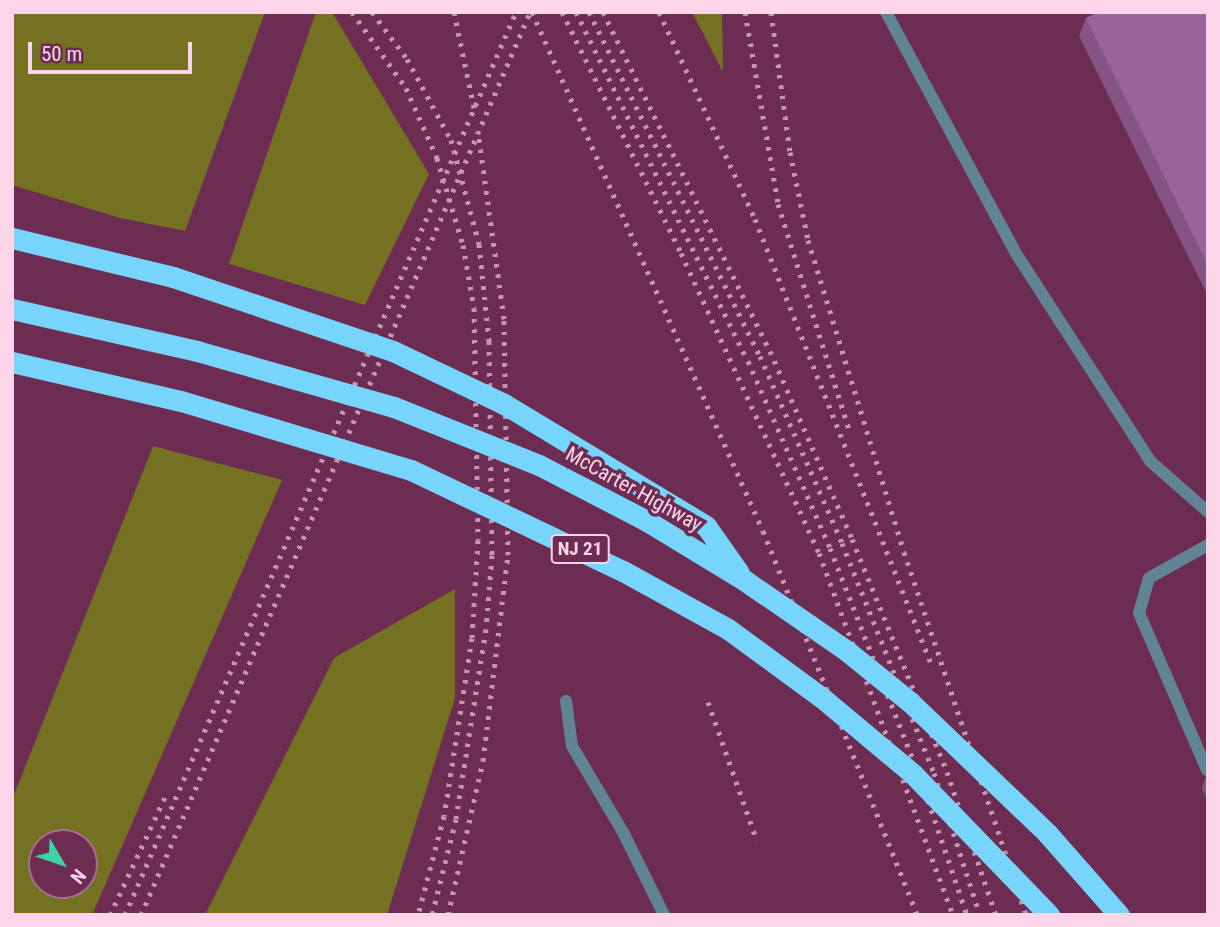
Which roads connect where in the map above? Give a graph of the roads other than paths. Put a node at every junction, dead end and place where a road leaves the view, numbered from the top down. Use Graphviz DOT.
graph roads {
  1 [pos="886,12"];
  2 [pos="12,237"];
  3 [pos="12,309"];
  4 [pos="12,362"];
  5 [pos="1208,512"];
  6 [pos="1208,545"];
  7 [pos="744,580"];
  8 [pos="566,701"];
  9 [pos="1207,770"];
  10 [pos="664,915"];
  11 [pos="1049,915"];
  12 [pos="1119,915"];
  1 -- 5 [label="lane"];
  2 -- 7 [label="highway, bridge"];
  3 -- 7 [label="highway, McCarter Highway / NJ 21, bridge"];
  4 -- 11 [label="highway, NJ 21, bridge"];
  6 -- 9 [label="lane"];
  7 -- 12 [label="highway, McCarter Highway / NJ 21, bridge"];
  8 -- 10 [label="lane"];
}
